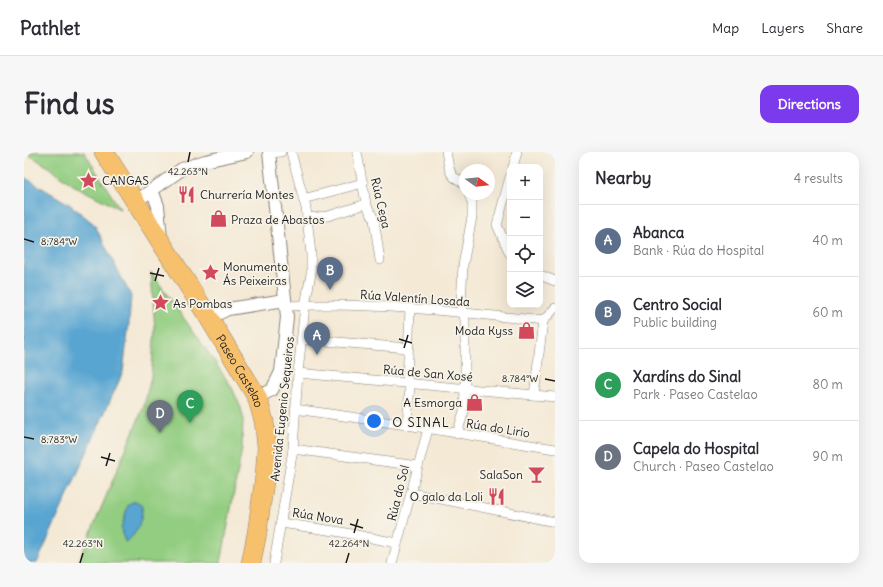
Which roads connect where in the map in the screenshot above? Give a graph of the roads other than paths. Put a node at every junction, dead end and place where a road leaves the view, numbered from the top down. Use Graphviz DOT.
graph roads {
  1 [pos="104,152"];
  2 [pos="247,152"];
  3 [pos="281,152"];
  4 [pos="292,152"];
  5 [pos="358,152"];
  6 [pos="446,152"];
  7 [pos="517,152"];
  8 [pos="269,153"];
  9 [pos="514,164"];
  10 [pos="459,180"];
  11 [pos="363,184"];
  12 [pos="507,188"];
  13 [pos="152,190"];
  14 [pos="303,199"];
  15 [pos="471,200"];
  16 [pos="135,202"];
  17 [pos="366,204"];
  18 [pos="307,218"];
  19 [pos="161,244"];
  20 [pos="507,247"];
  21 [pos="380,260"];
  22 [pos="543,277"];
  23 [pos="555,281"];
  24 [pos="285,303"];
  25 [pos="305,305"];
  26 [pos="555,308"];
  27 [pos="410,309"];
  28 [pos="464,313"];
  29 [pos="209,318"];
  30 [pos="543,322"];
  31 [pos="301,339"];
  32 [pos="408,348"];
  33 [pos="298,373"];
  34 [pos="409,384"];
  35 [pos="465,389"];
  36 [pos="534,395"];
  37 [pos="257,397"];
  38 [pos="555,397"];
  39 [pos="295,409"];
  40 [pos="407,425"];
  41 [pos="428,429"];
  42 [pos="457,434"];
  43 [pos="293,449"];
  44 [pos="555,449"];
  45 [pos="418,466"];
  46 [pos="412,493"];
  47 [pos="555,522"];
  48 [pos="281,523"];
  49 [pos="397,543"];
  50 [pos="250,563"];
  51 [pos="274,563"];
  52 [pos="392,563"];
  1 -- 16 [label="main road, Paseo Castelao"];
  2 -- 13 [label="street"];
  3 -- 8 [label="street"];
  4 -- 14 [label="street, Avenida Eugenio Sequeiros"];
  5 -- 11 [label="street, Rúa Cega"];
  6 -- 10 [label="street"];
  7 -- 9 [label="street"];
  8 -- 24 [label="street"];
  11 -- 14 [label="street"];
  11 -- 17 [label="street, Rúa Cega"];
  12 -- 20 [label="street"];
  13 -- 16 [label="street"];
  13 -- 19 [label="street"];
  14 -- 18 [label="street, Avenida Eugenio Sequeiros"];
  15 -- 28 [label="street"];
  16 -- 19 [label="main road, Paseo Castelao"];
  17 -- 18 [label="street"];
  17 -- 21 [label="street, Rúa Cega"];
  18 -- 25 [label="street, Avenida Eugenio Sequeiros"];
  19 -- 29 [label="main road, Paseo Castelao"];
  22 -- 23 [label="street"];
  24 -- 25 [label="street, Rúa Valentín Losada"];
  24 -- 29 [label="street"];
  24 -- 37 [label="street"];
  25 -- 27 [label="street, Rúa Valentín Losada"];
  25 -- 31 [label="street, Avenida Eugenio Sequeiros"];
  26 -- 30 [label="street"];
  27 -- 28 [label="street, Rúa Valentín Losada"];
  27 -- 32 [label="street"];
  28 -- 30 [label="street, Rúa Valentín Losada"];
  28 -- 35 [label="street"];
  29 -- 37 [label="main road, Paseo Castelao"];
  30 -- 36 [label="street"];
  31 -- 32 [label="street"];
  31 -- 33 [label="street, Avenida Eugenio Sequeiros"];
  32 -- 34 [label="street"];
  33 -- 34 [label="street, Rúa de San Xosé"];
  33 -- 39 [label="street, Avenida Eugenio Sequeiros"];
  34 -- 35 [label="street, Rúa de San Xosé"];
  34 -- 40 [label="street"];
  35 -- 36 [label="street, Rúa de San Xosé"];
  35 -- 42 [label="street"];
  36 -- 38 [label="street, Rúa de San Xosé"];
  37 -- 50 [label="main road, Paseo Castelao"];
  39 -- 40 [label="street, Rúa do Lirio"];
  39 -- 43 [label="street, Avenida Eugenio Sequeiros"];
  40 -- 41 [label="street, Rúa do Lirio"];
  41 -- 42 [label="street, Rúa do Lirio"];
  41 -- 45 [label="street, Rúa do Sol"];
  42 -- 44 [label="street, Rúa do Lirio"];
  43 -- 45 [label="street"];
  43 -- 48 [label="street, Avenida Eugenio Sequeiros"];
  45 -- 46 [label="street, Rúa do Sol"];
  46 -- 47 [label="street"];
  46 -- 49 [label="street, Rúa do Sol"];
  48 -- 49 [label="street, Rúa Nova"];
  48 -- 51 [label="street, Avenida Eugenio Sequeiros"];
  49 -- 52 [label="street, Rúa do Sol"];
}
